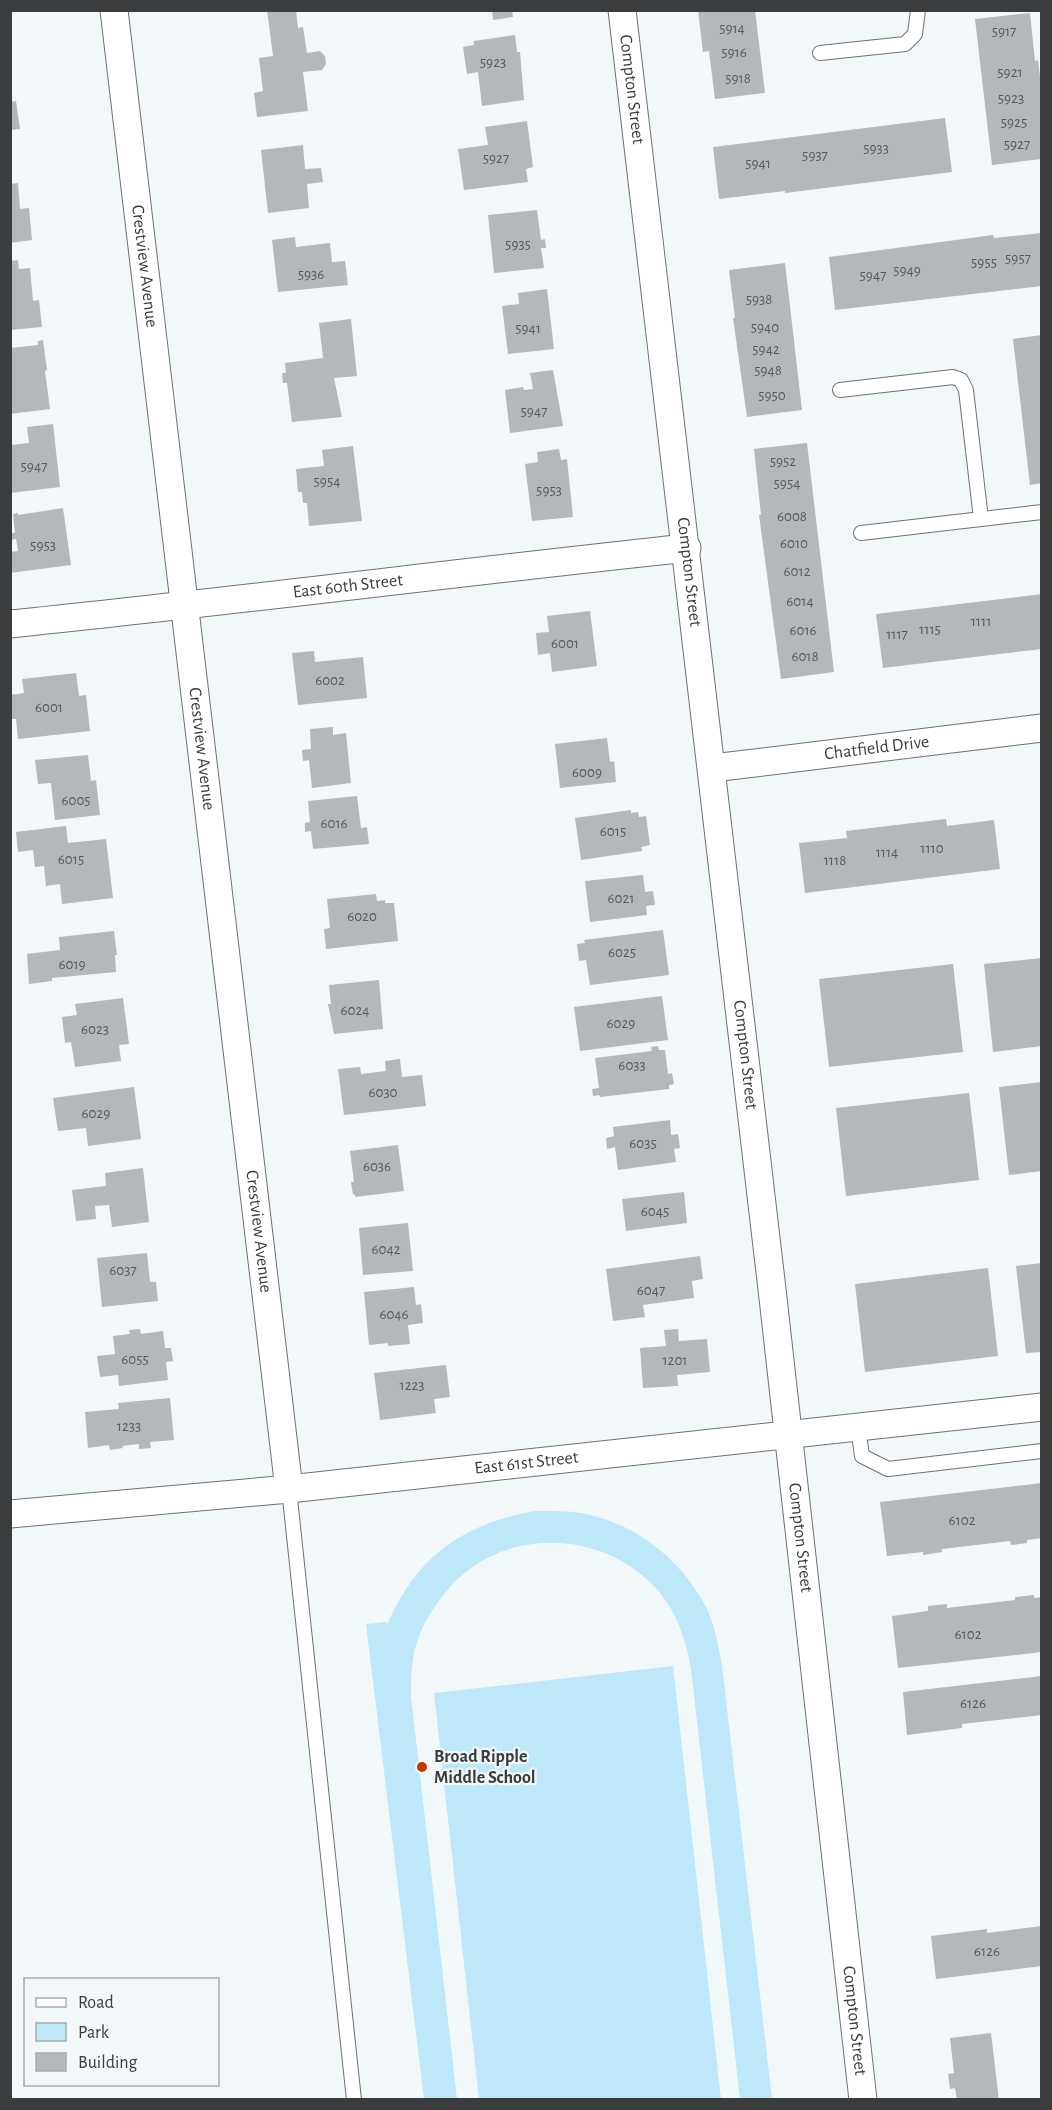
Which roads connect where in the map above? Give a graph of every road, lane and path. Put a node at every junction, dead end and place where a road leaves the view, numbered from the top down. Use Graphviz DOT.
graph roads {
  1 [pos="114,10"];
  2 [pos="622,10"];
  3 [pos="918,10"];
  4 [pos="820,52"];
  5 [pos="840,390"];
  6 [pos="1041,512"];
  7 [pos="981,519"];
  8 [pos="861,533"];
  9 [pos="687,548"];
  10 [pos="184,606"];
  11 [pos="10,624"];
  12 [pos="1041,728"];
  13 [pos="713,768"];
  14 [pos="1041,1407"];
  15 [pos="858,1427"];
  16 [pos="790,1433"];
  17 [pos="1041,1451"];
  18 [pos="289,1489"];
  19 [pos="10,1514"];
  20 [pos="354,2100"];
  21 [pos="863,2100"];
  1 -- 10 [label="street, Crestview Avenue"];
  2 -- 9 [label="street, Compton Street"];
  3 -- 4 [label="lane"];
  5 -- 7 [label="lane"];
  6 -- 7 [label="lane"];
  7 -- 8 [label="lane"];
  9 -- 10 [label="street, East 60th Street"];
  9 -- 13 [label="street, Compton Street"];
  10 -- 11 [label="street, East 60th Street"];
  10 -- 18 [label="street, Crestview Avenue"];
  12 -- 13 [label="street, Chatfield Drive"];
  13 -- 16 [label="street, Compton Street"];
  14 -- 15 [label="street, East 61st Street"];
  15 -- 16 [label="street, East 61st Street"];
  15 -- 17 [label="lane"];
  16 -- 18 [label="street, East 61st Street"];
  16 -- 21 [label="street, Compton Street"];
  18 -- 19 [label="street, East 61st Street"];
  18 -- 20 [label="lane"];
}
